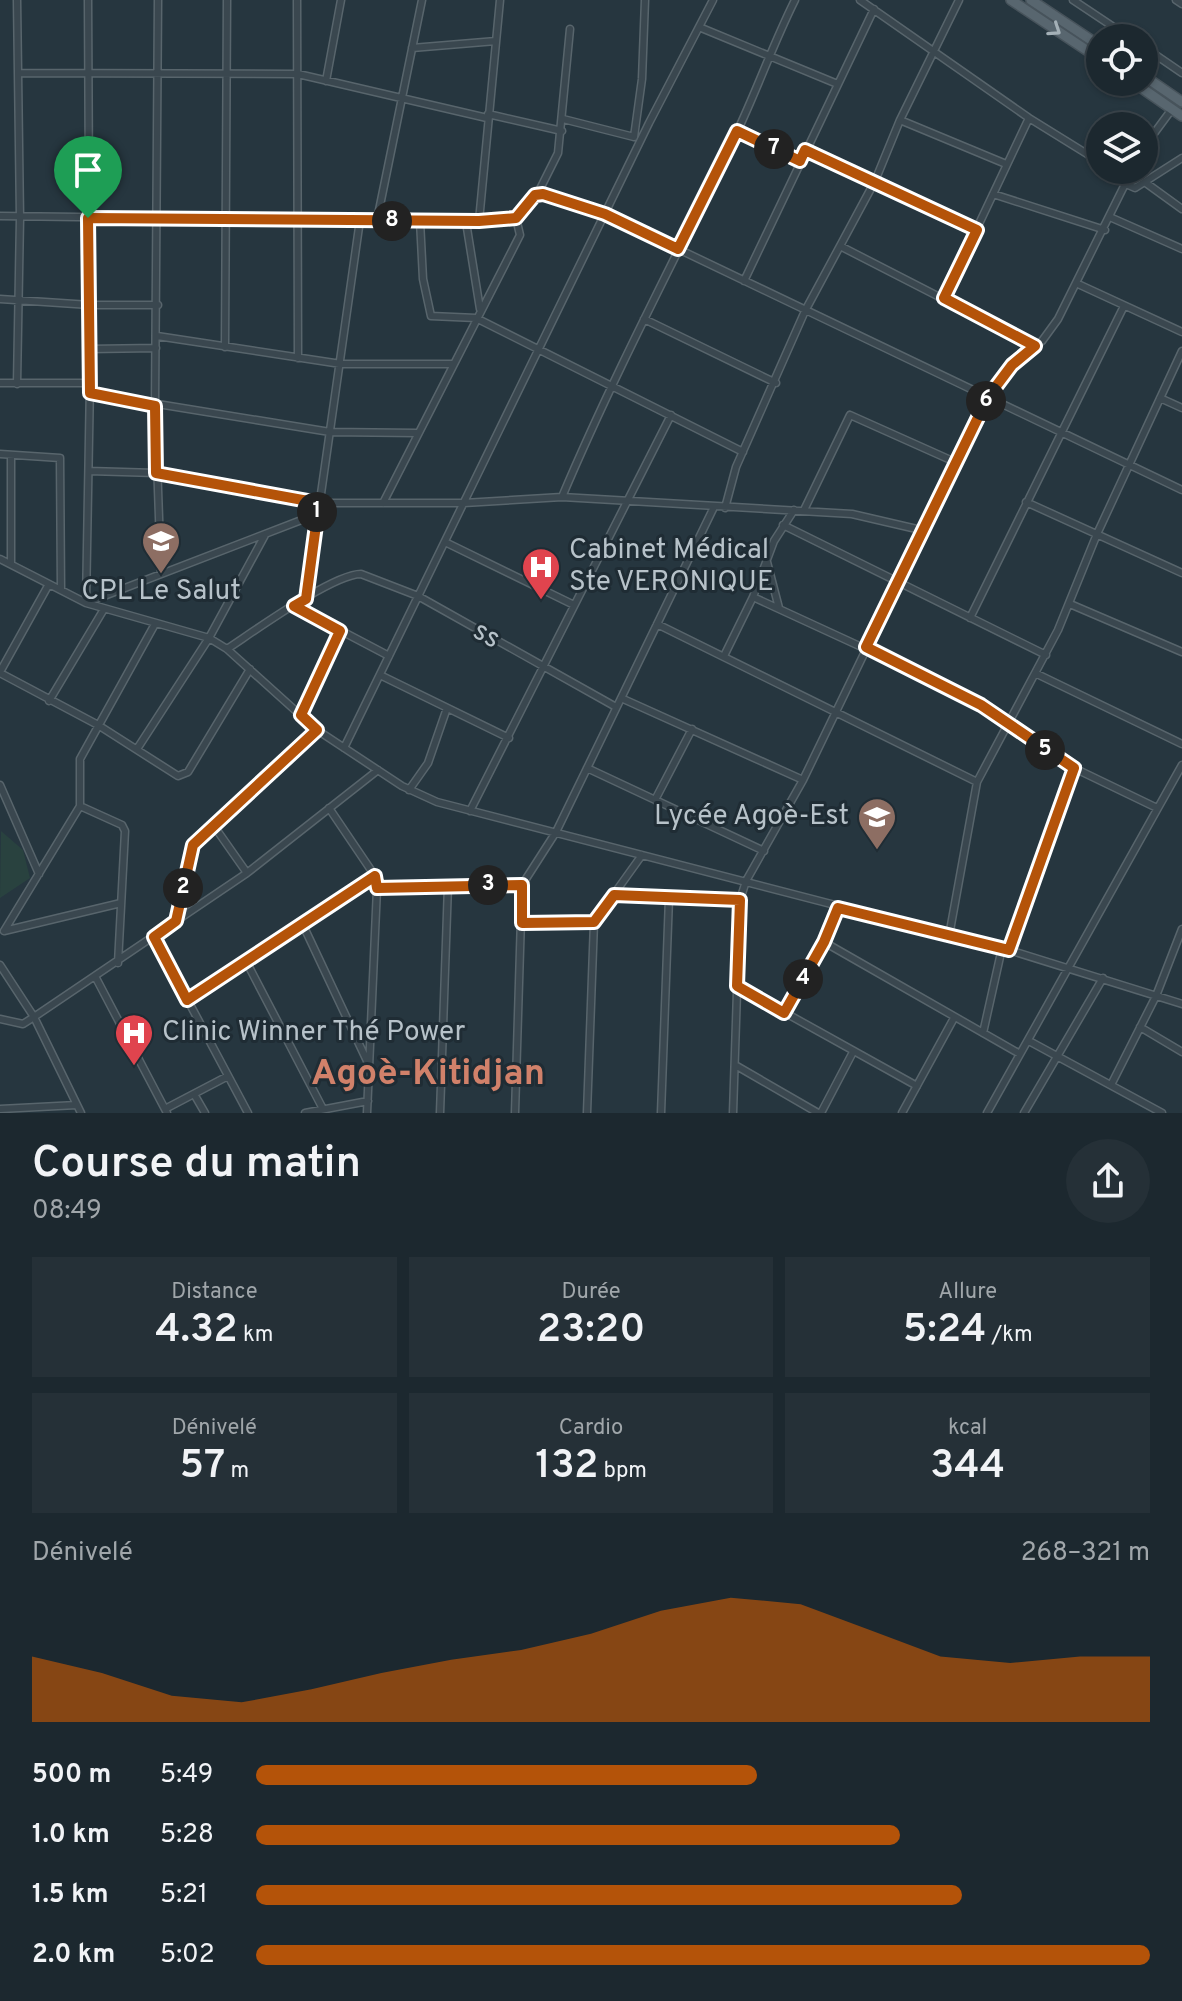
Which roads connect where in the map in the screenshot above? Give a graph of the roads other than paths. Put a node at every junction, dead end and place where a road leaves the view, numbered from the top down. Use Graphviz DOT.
graph roads {
  1 [pos="17,0"];
  2 [pos="88,0"];
  3 [pos="158,0"];
  4 [pos="227,0"];
  5 [pos="297,0"];
  6 [pos="341,0"];
  7 [pos="422,0"];
  8 [pos="500,0"];
  9 [pos="645,0"];
  10 [pos="795,0"];
  11 [pos="860,0"];
  12 [pos="959,0"];
  13 [pos="1011,0"];
  14 [pos="1031,0"];
  15 [pos="1073,0"];
  16 [pos="1176,0"];
  17 [pos="710,2"];
  18 [pos="1182,4"];
  19 [pos="874,9"];
  20 [pos="1109,24"];
  21 [pos="699,27"];
  22 [pos="570,29"];
  23 [pos="1086,37"];
  24 [pos="496,41"];
  25 [pos="412,48"];
  26 [pos="934,49"];
  27 [pos="1086,50"];
  28 [pos="767,56"];
  29 [pos="1158,57"];
  30 [pos="88,72"];
  31 [pos="19,73"];
  32 [pos="159,73"];
  33 [pos="228,73"];
  34 [pos="1182,73"];
  35 [pos="298,74"];
  36 [pos="326,81"];
  37 [pos="835,83"];
  38 [pos="1158,86"];
  39 [pos="1153,96"];
  40 [pos="402,99"];
  41 [pos="1182,102"];
  42 [pos="1172,109"];
  43 [pos="487,116"];
  44 [pos="1182,116"];
  45 [pos="1029,118"];
  46 [pos="563,119"];
  47 [pos="900,120"];
  48 [pos="1158,128"];
  49 [pos="562,131"];
  50 [pos="737,131"];
  51 [pos="638,138"];
  52 [pos="805,150"];
  53 [pos="1086,153"];
  54 [pos="1182,158"];
  55 [pos="800,161"];
  56 [pos="1006,164"];
  57 [pos="1158,175"];
  58 [pos="875,181"];
  59 [pos="1126,184"];
  60 [pos="1144,184"];
  61 [pos="1147,184"];
  62 [pos="993,194"];
  63 [pos="535,195"];
  64 [pos="1182,209"];
  65 [pos="605,214"];
  66 [pos="0,216"];
  67 [pos="20,218"];
  68 [pos="88,218"];
  69 [pos="157,218"];
  70 [pos="516,218"];
  71 [pos="1112,218"];
  72 [pos="225,219"];
  73 [pos="298,220"];
  74 [pos="360,220"];
  75 [pos="377,220"];
  76 [pos="420,221"];
  77 [pos="479,221"];
  78 [pos="466,222"];
  79 [pos="977,230"];
  80 [pos="1105,230"];
  81 [pos="842,247"];
  82 [pos="678,249"];
  83 [pos="1182,249"];
  84 [pos="744,281"];
  85 [pos="1078,284"];
  86 [pos="944,298"];
  87 [pos="0,299"];
  88 [pos="19,302"];
  89 [pos="90,305"];
  90 [pos="158,305"];
  91 [pos="1124,306"];
  92 [pos="480,309"];
  93 [pos="805,311"];
  94 [pos="476,318"];
  95 [pos="644,319"];
  96 [pos="1182,332"];
  97 [pos="157,336"];
  98 [pos="1035,346"];
  99 [pos="225,347"];
  100 [pos="156,348"];
  101 [pos="90,349"];
  102 [pos="539,349"];
  103 [pos="1182,351"];
  104 [pos="298,358"];
  105 [pos="341,364"];
  106 [pos="452,364"];
  107 [pos="0,383"];
  108 [pos="90,383"];
  109 [pos="776,383"];
  110 [pos="17,384"];
  111 [pos="612,384"];
  112 [pos="90,393"];
  113 [pos="988,397"];
  114 [pos="1160,398"];
  115 [pos="155,406"];
  116 [pos="1182,408"];
  117 [pos="671,415"];
  118 [pos="330,432"];
  119 [pos="417,433"];
  120 [pos="1059,433"];
  121 [pos="743,452"];
  122 [pos="0,454"];
  123 [pos="11,455"];
  124 [pos="955,462"];
  125 [pos="1129,466"];
  126 [pos="89,471"];
  127 [pos="156,473"];
  128 [pos="1182,490"];
  129 [pos="562,497"];
  130 [pos="1026,502"];
  131 [pos="319,503"];
  132 [pos="383,503"];
  133 [pos="464,503"];
  134 [pos="624,503"];
  135 [pos="714,507"];
  136 [pos="725,508"];
  137 [pos="794,510"];
  138 [pos="804,510"];
  139 [pos="317,514"];
  140 [pos="783,525"];
  141 [pos="921,530"];
  142 [pos="1097,534"];
  143 [pos="265,535"];
  144 [pos="445,542"];
  145 [pos="0,559"];
  146 [pos="767,560"];
  147 [pos="11,564"];
  148 [pos="161,573"];
  149 [pos="1182,573"];
  150 [pos="895,583"];
  151 [pos="49,584"];
  152 [pos="61,590"];
  153 [pos="418,596"];
  154 [pos="753,597"];
  155 [pos="306,599"];
  156 [pos="86,603"];
  157 [pos="1070,604"];
  158 [pos="574,605"];
  159 [pos="294,606"];
  160 [pos="779,608"];
  161 [pos="104,609"];
  162 [pos="970,618"];
  163 [pos="155,624"];
  164 [pos="657,624"];
  165 [pos="340,631"];
  166 [pos="209,638"];
  167 [pos="866,647"];
  168 [pos="227,649"];
  169 [pos="1182,652"];
  170 [pos="1046,655"];
  171 [pos="389,656"];
  172 [pos="724,656"];
  173 [pos="250,669"];
  174 [pos="543,669"];
  175 [pos="0,672"];
  176 [pos="1037,674"];
  177 [pos="380,675"];
  178 [pos="621,698"];
  179 [pos="49,701"];
  180 [pos="616,707"];
  181 [pos="447,708"];
  182 [pos="836,712"];
  183 [pos="301,715"];
  184 [pos="98,725"];
  185 [pos="1009,727"];
  186 [pos="692,729"];
  187 [pos="317,730"];
  188 [pos="509,738"];
  189 [pos="1182,744"];
  190 [pos="344,748"];
  191 [pos="137,749"];
  192 [pos="1182,765"];
  193 [pos="587,768"];
  194 [pos="1074,768"];
  195 [pos="378,770"];
  196 [pos="803,780"];
  197 [pos="977,782"];
  198 [pos="0,785"];
  199 [pos="409,790"];
  200 [pos="655,800"];
  201 [pos="80,806"];
  202 [pos="329,808"];
  203 [pos="1157,808"];
  204 [pos="470,811"];
  205 [pos="214,826"];
  206 [pos="556,832"];
  207 [pos="764,851"];
  208 [pos="642,855"];
  209 [pos="247,873"];
  210 [pos="39,874"];
  211 [pos="375,876"];
  212 [pos="746,881"];
  213 [pos="448,885"];
  214 [pos="522,885"];
  215 [pos="377,888"];
  216 [pos="614,895"];
  217 [pos="669,898"];
  218 [pos="740,900"];
  219 [pos="121,903"];
  220 [pos="838,908"];
  221 [pos="176,921"];
  222 [pos="594,922"];
  223 [pos="522,923"];
  224 [pos="303,925"];
  225 [pos="1182,929"];
  226 [pos="949,936"];
  227 [pos="154,937"];
  228 [pos="824,942"];
  229 [pos="1006,949"];
  230 [pos="246,961"];
  231 [pos="118,963"];
  232 [pos="0,965"];
  233 [pos="1067,966"];
  234 [pos="96,978"];
  235 [pos="1103,978"];
  236 [pos="737,986"];
  237 [pos="1156,996"];
  238 [pos="187,1000"];
  239 [pos="1182,1004"];
  240 [pos="784,1013"];
  241 [pos="34,1017"];
  242 [pos="954,1018"];
  243 [pos="0,1019"];
  244 [pos="1140,1027"];
  245 [pos="983,1033"];
  246 [pos="1029,1041"];
  247 [pos="853,1052"];
  248 [pos="1182,1052"];
  249 [pos="1020,1054"];
  250 [pos="1058,1055"];
  251 [pos="735,1065"];
  252 [pos="370,1066"];
  253 [pos="228,1076"];
  254 [pos="1112,1083"];
  255 [pos="917,1086"];
  256 [pos="194,1094"];
  257 [pos="368,1101"];
  258 [pos="77,1105"];
  259 [pos="0,1109"];
  260 [pos="323,1109"];
  261 [pos="30,1110"];
  262 [pos="166,1111"];
  263 [pos="81,1113"];
  264 [pos="205,1113"];
  265 [pos="248,1113"];
  266 [pos="305,1113"];
  267 [pos="367,1113"];
  268 [pos="440,1113"];
  269 [pos="515,1113"];
  270 [pos="587,1113"];
  271 [pos="661,1113"];
  272 [pos="733,1113"];
  273 [pos="819,1113"];
  274 [pos="902,1113"];
  275 [pos="987,1113"];
  276 [pos="1024,1113"];
  277 [pos="1162,1113"];
  1 -- 31 [label="street"];
  2 -- 30 [label="street"];
  3 -- 32 [label="street"];
  4 -- 33 [label="street"];
  5 -- 35 [label="street"];
  6 -- 36 [label="street"];
  7 -- 25 [label="street"];
  8 -- 24 [label="street"];
  9 -- 51 [label="street"];
  10 -- 28 [label="street"];
  11 -- 19 [label="street"];
  12 -- 26 [label="street"];
  13 -- 27 [label="main road, one-way"];
  14 -- 23 [label="main road"];
  15 -- 20 [label="street"];
  16 -- 18 [label="street"];
  17 -- 21 [label="street"];
  19 -- 26 [label="street"];
  19 -- 37 [label="street"];
  21 -- 28 [label="street"];
  21 -- 51 [label="street"];
  22 -- 46 [label="street"];
  24 -- 25 [label="street"];
  24 -- 43 [label="street"];
  25 -- 40 [label="street"];
  26 -- 45 [label="street"];
  26 -- 47 [label="street"];
  28 -- 37 [label="street"];
  28 -- 50 [label="street"];
  29 -- 34 [label="street"];
  30 -- 31 [label="street"];
  30 -- 32 [label="street"];
  30 -- 68 [label="street"];
  31 -- 67 [label="street"];
  32 -- 33 [label="street"];
  32 -- 69 [label="street"];
  33 -- 35 [label="street"];
  33 -- 72 [label="street"];
  35 -- 36 [label="street"];
  35 -- 73 [label="street"];
  36 -- 40 [label="street"];
  37 -- 52 [label="street"];
  38 -- 41 [label="main road"];
  39 -- 42 [label="main road"];
  40 -- 43 [label="street"];
  40 -- 75 [label="street"];
  42 -- 44 [label="main road"];
  42 -- 48 [label="street"];
  43 -- 49 [label="street"];
  43 -- 77 [label="street"];
  45 -- 53 [label="street"];
  45 -- 56 [label="street"];
  46 -- 49 [label="street"];
  46 -- 51 [label="street"];
  47 -- 56 [label="street"];
  47 -- 58 [label="street"];
  49 -- 63 [label="street"];
  50 -- 55 [label="street"];
  50 -- 82 [label="street"];
  51 -- 65 [label="street"];
  52 -- 55 [label="street"];
  52 -- 58 [label="street"];
  54 -- 57 [label="street"];
  55 -- 84 [label="street"];
  56 -- 62 [label="street"];
  58 -- 79 [label="street"];
  58 -- 81 [label="street"];
  59 -- 60 [label="street"];
  59 -- 71 [label="street"];
  61 -- 64 [label="street"];
  62 -- 79 [label="street"];
  62 -- 80 [label="street"];
  63 -- 65 [label="street"];
  63 -- 70 [label="street"];
  65 -- 82 [label="street"];
  65 -- 102 [label="street"];
  66 -- 67 [label="street"];
  67 -- 68 [label="street"];
  67 -- 88 [label="street"];
  68 -- 69 [label="street"];
  68 -- 89 [label="street"];
  69 -- 72 [label="street"];
  69 -- 90 [label="street"];
  70 -- 77 [label="street"];
  70 -- 92 [label="street"];
  71 -- 80 [label="street"];
  71 -- 83 [label="street"];
  72 -- 73 [label="street"];
  72 -- 99 [label="street"];
  73 -- 74 [label="street"];
  73 -- 104 [label="street"];
  74 -- 75 [label="street"];
  74 -- 105 [label="street"];
  75 -- 76 [label="street"];
  76 -- 78 [label="street"];
  76 -- 94 [label="street"];
  77 -- 78 [label="street"];
  78 -- 92 [label="street"];
  79 -- 86 [label="street"];
  80 -- 85 [label="street"];
  81 -- 86 [label="street"];
  81 -- 93 [label="street"];
  82 -- 84 [label="street"];
  82 -- 95 [label="street"];
  84 -- 93 [label="street"];
  85 -- 91 [label="street"];
  85 -- 98 [label="street"];
  86 -- 98 [label="street"];
  87 -- 88 [label="street"];
  88 -- 89 [label="street"];
  88 -- 110 [label="street"];
  89 -- 90 [label="street"];
  89 -- 101 [label="street"];
  90 -- 97 [label="street"];
  91 -- 96 [label="street"];
  91 -- 120 [label="street"];
  92 -- 94 [label="street"];
  93 -- 109 [label="street"];
  93 -- 113 [label="street"];
  94 -- 102 [label="street"];
  94 -- 106 [label="street"];
  95 -- 109 [label="street"];
  95 -- 111 [label="street"];
  97 -- 99 [label="street"];
  97 -- 100 [label="street"];
  98 -- 113 [label="street"];
  99 -- 104 [label="street"];
  100 -- 101 [label="street"];
  100 -- 115 [label="street"];
  101 -- 108 [label="street"];
  102 -- 111 [label="street"];
  102 -- 133 [label="street"];
  103 -- 114 [label="street"];
  104 -- 105 [label="street"];
  105 -- 106 [label="street"];
  105 -- 118 [label="street"];
  106 -- 119 [label="street"];
  107 -- 110 [label="street"];
  108 -- 110 [label="street"];
  108 -- 112 [label="street"];
  109 -- 121 [label="street"];
  111 -- 117 [label="street"];
  111 -- 129 [label="street"];
  112 -- 115 [label="street"];
  112 -- 126 [label="street"];
  113 -- 120 [label="street"];
  113 -- 124 [label="street"];
  114 -- 116 [label="street"];
  114 -- 125 [label="street"];
  115 -- 118 [label="street"];
  115 -- 127 [label="street"];
  117 -- 121 [label="street"];
  117 -- 134 [label="street"];
  118 -- 119 [label="street"];
  118 -- 131 [label="street"];
  119 -- 132 [label="street"];
  120 -- 125 [label="street"];
  120 -- 130 [label="street"];
  121 -- 136 [label="street"];
  122 -- 123 [label="street"];
  123 -- 147 [label="street"];
  123 -- 152 [label="street"];
  124 -- 138 [label="street"];
  124 -- 141 [label="street"];
  125 -- 128 [label="street"];
  125 -- 142 [label="street"];
  126 -- 127 [label="street"];
  126 -- 156 [label="street"];
  127 -- 131 [label="street"];
  127 -- 148 [label="street"];
  129 -- 133 [label="street"];
  129 -- 134 [label="street"];
  130 -- 142 [label="street"];
  130 -- 162 [label="street"];
  131 -- 132 [label="street"];
  131 -- 139 [label="street"];
  132 -- 133 [label="street"];
  133 -- 144 [label="street"];
  134 -- 135 [label="street"];
  134 -- 158 [label="street"];
  135 -- 136 [label="street"];
  135 -- 164 [label="street"];
  136 -- 137 [label="street"];
  137 -- 138 [label="street"];
  137 -- 140 [label="street"];
  138 -- 141 [label="street"];
  139 -- 143 [label="street"];
  139 -- 155 [label="street"];
  140 -- 146 [label="street"];
  140 -- 150 [label="street"];
  141 -- 150 [label="street"];
  142 -- 149 [label="street"];
  142 -- 157 [label="street"];
  143 -- 148 [label="street"];
  143 -- 166 [label="street"];
  144 -- 153 [label="street"];
  144 -- 158 [label="street"];
  145 -- 147 [label="street"];
  146 -- 154 [label="street"];
  146 -- 160 [label="street"];
  147 -- 151 [label="street"];
  148 -- 156 [label="street"];
  150 -- 162 [label="street"];
  150 -- 167 [label="street"];
  151 -- 152 [label="street"];
  151 -- 175 [label="street"];
  152 -- 156 [label="street"];
  153 -- 155 [label="street, ss"];
  153 -- 171 [label="street"];
  153 -- 174 [label="street, ss"];
  154 -- 160 [label="street"];
  154 -- 172 [label="street"];
  155 -- 159 [label="street"];
  156 -- 161 [label="street"];
  157 -- 169 [label="street"];
  157 -- 170 [label="street"];
  158 -- 174 [label="street"];
  159 -- 165 [label="street"];
  159 -- 168 [label="street"];
  160 -- 167 [label="street"];
  161 -- 163 [label="street"];
  161 -- 179 [label="street"];
  162 -- 170 [label="street"];
  163 -- 166 [label="street"];
  163 -- 184 [label="street"];
  164 -- 172 [label="street"];
  164 -- 178 [label="street"];
  165 -- 171 [label="street"];
  165 -- 183 [label="street"];
  166 -- 168 [label="street"];
  166 -- 191 [label="street"];
  167 -- 182 [label="street"];
  167 -- 185 [label="street"];
  168 -- 173 [label="street"];
  170 -- 176 [label="street"];
  171 -- 177 [label="street"];
  172 -- 182 [label="street"];
  173 -- 183 [label="street"];
  173 -- 191 [label="street"];
  174 -- 180 [label="street, ss"];
  174 -- 188 [label="street"];
  175 -- 179 [label="street"];
  176 -- 185 [label="street"];
  176 -- 189 [label="street"];
  177 -- 181 [label="street"];
  177 -- 190 [label="street"];
  178 -- 180 [label="street"];
  178 -- 186 [label="street"];
  179 -- 184 [label="street"];
  180 -- 193 [label="street"];
  181 -- 188 [label="street"];
  181 -- 199 [label="street"];
  182 -- 196 [label="street"];
  182 -- 197 [label="street"];
  183 -- 187 [label="street"];
  184 -- 191 [label="street"];
  184 -- 201 [label="street"];
  185 -- 194 [label="street"];
  185 -- 197 [label="street"];
  186 -- 196 [label="street"];
  186 -- 200 [label="street"];
  187 -- 190 [label="street"];
  187 -- 205 [label="street"];
  188 -- 204 [label="street"];
  190 -- 195 [label="street"];
  192 -- 203 [label="street"];
  193 -- 200 [label="street"];
  193 -- 206 [label="street"];
  194 -- 203 [label="street"];
  194 -- 229 [label="street"];
  195 -- 199 [label="street"];
  195 -- 202 [label="street"];
  196 -- 207 [label="street"];
  197 -- 226 [label="street"];
  198 -- 210 [label="street"];
  199 -- 204 [label="street"];
  200 -- 207 [label="street"];
  201 -- 210 [label="street"];
  201 -- 219 [label="street"];
  202 -- 209 [label="street"];
  202 -- 211 [label="street"];
  203 -- 233 [label="street"];
  204 -- 206 [label="street"];
  205 -- 209 [label="street"];
  205 -- 221 [label="street"];
  206 -- 208 [label="street"];
  206 -- 214 [label="street"];
  207 -- 212 [label="street"];
  208 -- 212 [label="street"];
  208 -- 216 [label="street"];
  209 -- 221 [label="street"];
  210 -- 219 [label="street"];
  211 -- 215 [label="street"];
  211 -- 224 [label="street"];
  212 -- 218 [label="street"];
  212 -- 220 [label="street"];
  213 -- 214 [label="street"];
  213 -- 215 [label="street"];
  213 -- 268 [label="street"];
  214 -- 223 [label="street"];
  215 -- 252 [label="street"];
  216 -- 217 [label="street"];
  216 -- 222 [label="street"];
  217 -- 218 [label="street"];
  217 -- 271 [label="street"];
  218 -- 236 [label="street"];
  219 -- 231 [label="street"];
  220 -- 226 [label="street"];
  220 -- 228 [label="street"];
  221 -- 227 [label="street"];
  222 -- 223 [label="street"];
  222 -- 270 [label="street"];
  223 -- 269 [label="street"];
  224 -- 230 [label="street"];
  224 -- 252 [label="street"];
  225 -- 237 [label="street"];
  226 -- 229 [label="street"];
  227 -- 231 [label="street"];
  227 -- 238 [label="street"];
  228 -- 240 [label="street"];
  228 -- 242 [label="street"];
  229 -- 233 [label="street"];
  229 -- 245 [label="street"];
  230 -- 238 [label="street"];
  230 -- 260 [label="street"];
  231 -- 234 [label="street"];
  232 -- 241 [label="street"];
  233 -- 235 [label="street"];
  233 -- 246 [label="street"];
  234 -- 241 [label="street"];
  234 -- 262 [label="street"];
  235 -- 237 [label="street"];
  235 -- 250 [label="street"];
  236 -- 240 [label="street"];
  236 -- 251 [label="street"];
  237 -- 239 [label="street"];
  237 -- 244 [label="street"];
  238 -- 253 [label="street"];
  240 -- 247 [label="street"];
  241 -- 243 [label="street"];
  241 -- 258 [label="street"];
  242 -- 245 [label="street"];
  242 -- 255 [label="street"];
  244 -- 248 [label="street"];
  244 -- 254 [label="street"];
  245 -- 249 [label="street"];
  246 -- 249 [label="street"];
  246 -- 250 [label="street"];
  247 -- 255 [label="street"];
  247 -- 273 [label="street"];
  249 -- 275 [label="street"];
  250 -- 254 [label="street"];
  250 -- 276 [label="street"];
  251 -- 272 [label="street"];
  251 -- 273 [label="street"];
  252 -- 257 [label="street"];
  253 -- 256 [label="street"];
  253 -- 265 [label="street"];
  254 -- 277 [label="street"];
  255 -- 274 [label="street"];
  256 -- 262 [label="street"];
  256 -- 264 [label="street"];
  257 -- 260 [label="street"];
  257 -- 267 [label="street"];
  258 -- 261 [label="street"];
  258 -- 263 [label="street"];
  259 -- 261 [label="street"];
  260 -- 266 [label="street"];
}
